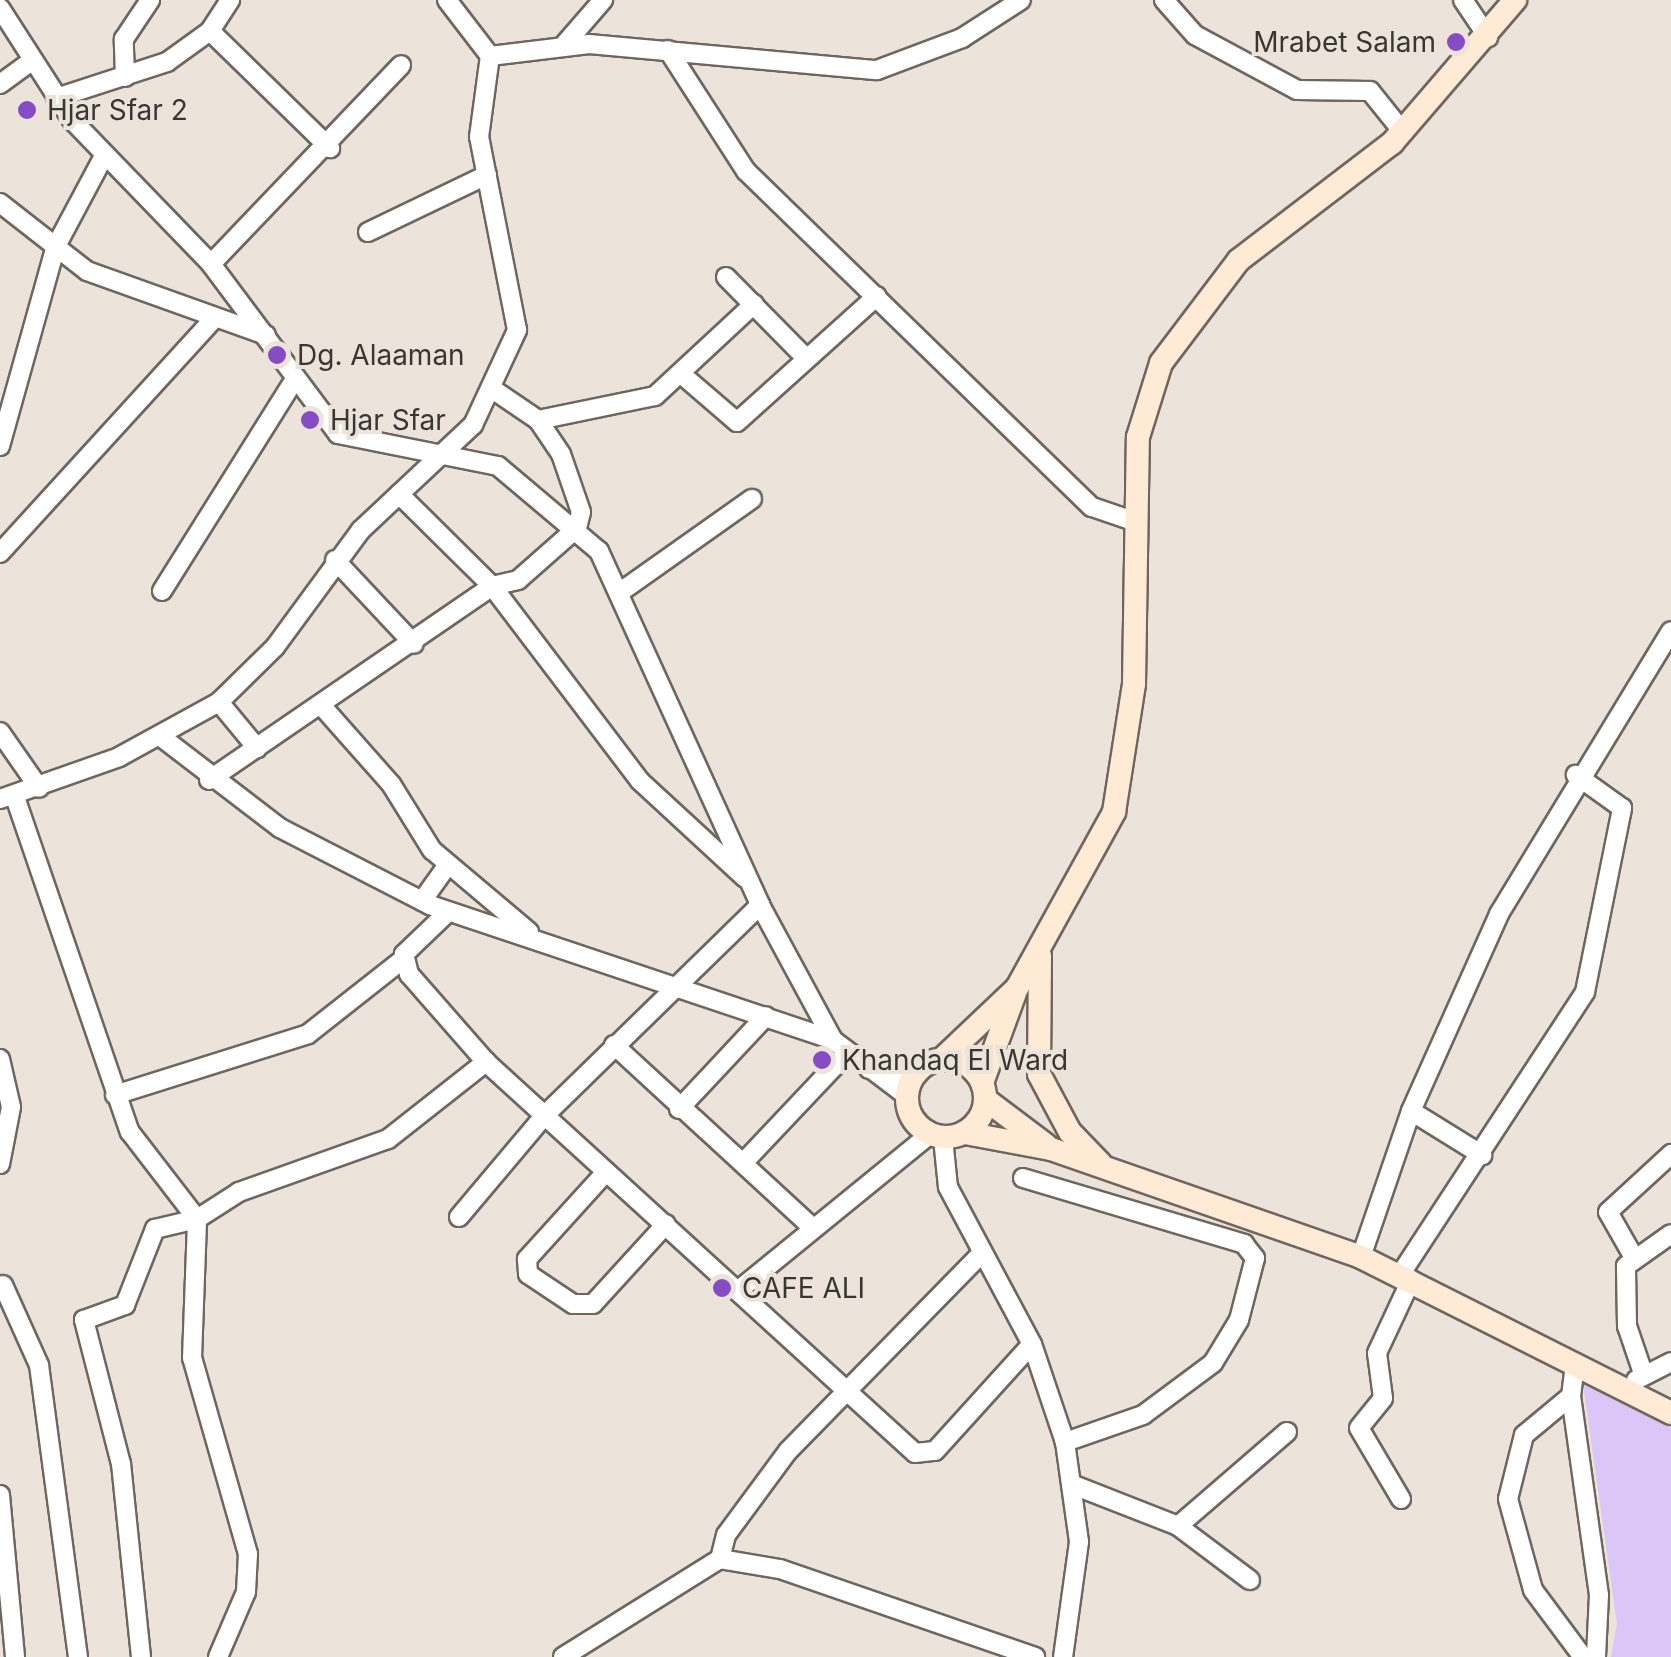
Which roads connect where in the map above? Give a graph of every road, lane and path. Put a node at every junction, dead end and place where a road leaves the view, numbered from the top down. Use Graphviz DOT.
graph roads {
  1 [pos="150,0"];
  2 [pos="230,0"];
  3 [pos="447,0"];
  4 [pos="603,0"];
  5 [pos="1021,0"];
  6 [pos="1164,0"];
  7 [pos="1464,0"];
  8 [pos="1515,0"];
  9 [pos="0,8"];
  10 [pos="210,31"];
  11 [pos="1488,37"];
  12 [pos="564,45"];
  13 [pos="668,50"];
  14 [pos="490,56"];
  15 [pos="32,61"];
  16 [pos="401,66"];
  17 [pos="125,76"];
  18 [pos="0,84"];
  19 [pos="56,98"];
  20 [pos="1403,132"];
  21 [pos="330,148"];
  22 [pos="102,158"];
  23 [pos="487,175"];
  24 [pos="0,205"];
  25 [pos="368,232"];
  26 [pos="56,246"];
  27 [pos="210,264"];
  28 [pos="726,277"];
  29 [pos="877,296"];
  30 [pos="754,304"];
  31 [pos="211,322"];
  32 [pos="266,335"];
  33 [pos="807,359"];
  34 [pos="680,373"];
  35 [pos="292,384"];
  36 [pos="491,388"];
  37 [pos="538,420"];
  38 [pos="0,446"];
  39 [pos="444,453"];
  40 [pos="400,494"];
  41 [pos="752,499"];
  42 [pos="1134,521"];
  43 [pos="577,528"];
  44 [pos="0,553"];
  45 [pos="335,560"];
  46 [pos="492,586"];
  47 [pos="162,591"];
  48 [pos="619,593"];
  49 [pos="1671,631"];
  50 [pos="414,644"];
  51 [pos="219,702"];
  52 [pos="321,705"];
  53 [pos="0,732"];
  54 [pos="160,736"];
  55 [pos="257,748"];
  56 [pos="1576,776"];
  57 [pos="209,780"];
  58 [pos="40,788"];
  59 [pos="8,798"];
  60 [pos="447,866"];
  61 [pos="750,882"];
  62 [pos="422,901"];
  63 [pos="760,905"];
  64 [pos="448,912"];
  65 [pos="534,935"];
  66 [pos="1041,952"];
  67 [pos="402,960"];
  68 [pos="675,983"];
  69 [pos="1017,988"];
  70 [pos="766,1016"];
  71 [pos="614,1046"];
  72 [pos="840,1047"];
  73 [pos="0,1059"];
  74 [pos="941,1060"];
  75 [pos="486,1062"];
  76 [pos="870,1069"];
  77 [pos="917,1072"];
  78 [pos="983,1091"];
  79 [pos="115,1095"];
  80 [pos="907,1096"];
  81 [pos="679,1109"];
  82 [pos="1412,1111"];
  83 [pos="546,1115"];
  84 [pos="946,1135"];
  85 [pos="1051,1149"];
  86 [pos="1671,1154"];
  87 [pos="1482,1155"];
  88 [pos="743,1163"];
  89 [pos="0,1164"];
  90 [pos="1106,1169"];
  91 [pos="606,1172"];
  92 [pos="1023,1178"];
  93 [pos="1217,1207"];
  94 [pos="459,1217"];
  95 [pos="197,1219"];
  96 [pos="666,1224"];
  97 [pos="810,1224"];
  98 [pos="1208,1234"];
  99 [pos="1671,1234"];
  100 [pos="982,1253"];
  101 [pos="1632,1254"];
  102 [pos="1361,1257"];
  103 [pos="1405,1278"];
  104 [pos="3,1285"];
  105 [pos="740,1289"];
  106 [pos="1032,1344"];
  107 [pos="1671,1363"];
  108 [pos="1575,1364"];
  109 [pos="1643,1373"];
  110 [pos="844,1386"];
  111 [pos="1625,1390"];
  112 [pos="1571,1396"];
  113 [pos="1671,1413"];
  114 [pos="1287,1432"];
  115 [pos="1065,1442"];
  116 [pos="1071,1484"];
  117 [pos="0,1495"];
  118 [pos="1401,1498"];
  119 [pos="1178,1526"];
  120 [pos="720,1560"];
  121 [pos="1250,1580"];
  122 [pos="15,1657"];
  123 [pos="78,1657"];
  124 [pos="141,1657"];
  125 [pos="218,1657"];
  126 [pos="563,1657"];
  127 [pos="1035,1657"];
  128 [pos="1062,1657"];
  129 [pos="1583,1657"];
  130 [pos="1596,1657"];
  1 -- 17 [label="street"];
  2 -- 10 [label="street"];
  3 -- 14 [label="street"];
  4 -- 12 [label="street"];
  5 -- 13 [label="street"];
  6 -- 20 [label="street"];
  7 -- 11 [label="street"];
  8 -- 11 [label="street"];
  9 -- 15 [label="street"];
  10 -- 17 [label="street"];
  10 -- 21 [label="street"];
  11 -- 20 [label="street"];
  12 -- 13 [label="street"];
  12 -- 14 [label="street"];
  13 -- 29 [label="street"];
  14 -- 23 [label="street"];
  15 -- 18 [label="street"];
  15 -- 19 [label="street"];
  16 -- 21 [label="street"];
  17 -- 19 [label="street"];
  19 -- 22 [label="street"];
  20 -- 42 [label="street"];
  21 -- 27 [label="street"];
  22 -- 26 [label="street"];
  22 -- 27 [label="street"];
  23 -- 25 [label="street"];
  23 -- 36 [label="street"];
  24 -- 26 [label="street"];
  26 -- 31 [label="street"];
  26 -- 38 [label="street"];
  27 -- 32 [label="street"];
  28 -- 30 [label="street"];
  29 -- 33 [label="street"];
  29 -- 42 [label="street"];
  30 -- 33 [label="street"];
  30 -- 34 [label="street"];
  31 -- 32 [label="street"];
  31 -- 44 [label="street"];
  32 -- 35 [label="street"];
  33 -- 34 [label="street"];
  34 -- 37 [label="street"];
  35 -- 39 [label="street"];
  35 -- 47 [label="street"];
  36 -- 37 [label="street"];
  36 -- 39 [label="street"];
  37 -- 43 [label="street"];
  39 -- 40 [label="street"];
  39 -- 43 [label="street"];
  40 -- 45 [label="street"];
  40 -- 46 [label="street"];
  41 -- 48 [label="street"];
  42 -- 66 [label="street"];
  43 -- 46 [label="street"];
  43 -- 48 [label="street"];
  45 -- 50 [label="street"];
  45 -- 51 [label="street"];
  46 -- 50 [label="street"];
  46 -- 61 [label="street"];
  48 -- 61 [label="street"];
  49 -- 56 [label="street"];
  50 -- 52 [label="street"];
  51 -- 54 [label="street"];
  51 -- 55 [label="street"];
  52 -- 55 [label="street"];
  52 -- 60 [label="street"];
  53 -- 58 [label="street"];
  54 -- 57 [label="street"];
  54 -- 58 [label="street"];
  55 -- 57 [label="street"];
  56 -- 82 [label="street"];
  56 -- 87 [label="street"];
  57 -- 62 [label="street"];
  58 -- 59 [label="street"];
  59 -- 79 [label="street"];
  60 -- 62 [label="street"];
  60 -- 65 [label="street"];
  61 -- 63 [label="street"];
  62 -- 64 [label="street"];
  63 -- 68 [label="street"];
  63 -- 72 [label="street"];
  64 -- 65 [label="street"];
  64 -- 67 [label="street"];
  65 -- 68 [label="street"];
  66 -- 69 [label="street"];
  66 -- 90 [label="street"];
  67 -- 75 [label="street"];
  67 -- 79 [label="street"];
  68 -- 70 [label="street"];
  68 -- 71 [label="street"];
  69 -- 74 [label="street"];
  69 -- 78 [label="street"];
  70 -- 72 [label="street"];
  70 -- 81 [label="street"];
  71 -- 81 [label="street"];
  71 -- 83 [label="street"];
  72 -- 76 [label="street"];
  72 -- 88 [label="street"];
  73 -- 89 [label="street"];
  74 -- 77 [label="street"];
  74 -- 78 [label="street"];
  75 -- 83 [label="street"];
  75 -- 95 [label="street"];
  76 -- 77 [label="street"];
  76 -- 80 [label="street"];
  77 -- 80 [label="street"];
  78 -- 84 [label="street"];
  78 -- 85 [label="street"];
  79 -- 95 [label="street"];
  80 -- 84 [label="street"];
  81 -- 88 [label="street"];
  82 -- 87 [label="street"];
  82 -- 102 [label="street"];
  83 -- 91 [label="street"];
  83 -- 94 [label="street"];
  84 -- 85 [label="street"];
  84 -- 97 [label="street"];
  84 -- 100 [label="street"];
  85 -- 90 [label="street"];
  86 -- 101 [label="street"];
  87 -- 103 [label="street"];
  88 -- 97 [label="street"];
  90 -- 93 [label="street"];
  91 -- 96 [label="street"];
  91 -- 96 [label="street"];
  92 -- 98 [label="street"];
  93 -- 98 [label="street"];
  93 -- 102 [label="street"];
  95 -- 124 [label="street"];
  95 -- 125 [label="street"];
  96 -- 105 [label="street"];
  97 -- 105 [label="street"];
  98 -- 115 [label="street"];
  99 -- 101 [label="street"];
  100 -- 106 [label="street"];
  100 -- 110 [label="street"];
  101 -- 109 [label="street"];
  102 -- 103 [label="street"];
  103 -- 108 [label="street"];
  103 -- 118 [label="street"];
  104 -- 123 [label="street"];
  105 -- 110 [label="street"];
  106 -- 110 [label="street"];
  106 -- 115 [label="street"];
  107 -- 109 [label="street"];
  108 -- 111 [label="street"];
  108 -- 112 [label="street"];
  109 -- 111 [label="street"];
  110 -- 120 [label="street"];
  111 -- 113 [label="street"];
  112 -- 129 [label="street"];
  112 -- 130 [label="street"];
  114 -- 119 [label="street"];
  115 -- 116 [label="street"];
  116 -- 119 [label="street"];
  116 -- 128 [label="street"];
  117 -- 122 [label="street"];
  119 -- 121 [label="street"];
  120 -- 126 [label="street"];
  120 -- 127 [label="street"];
}
